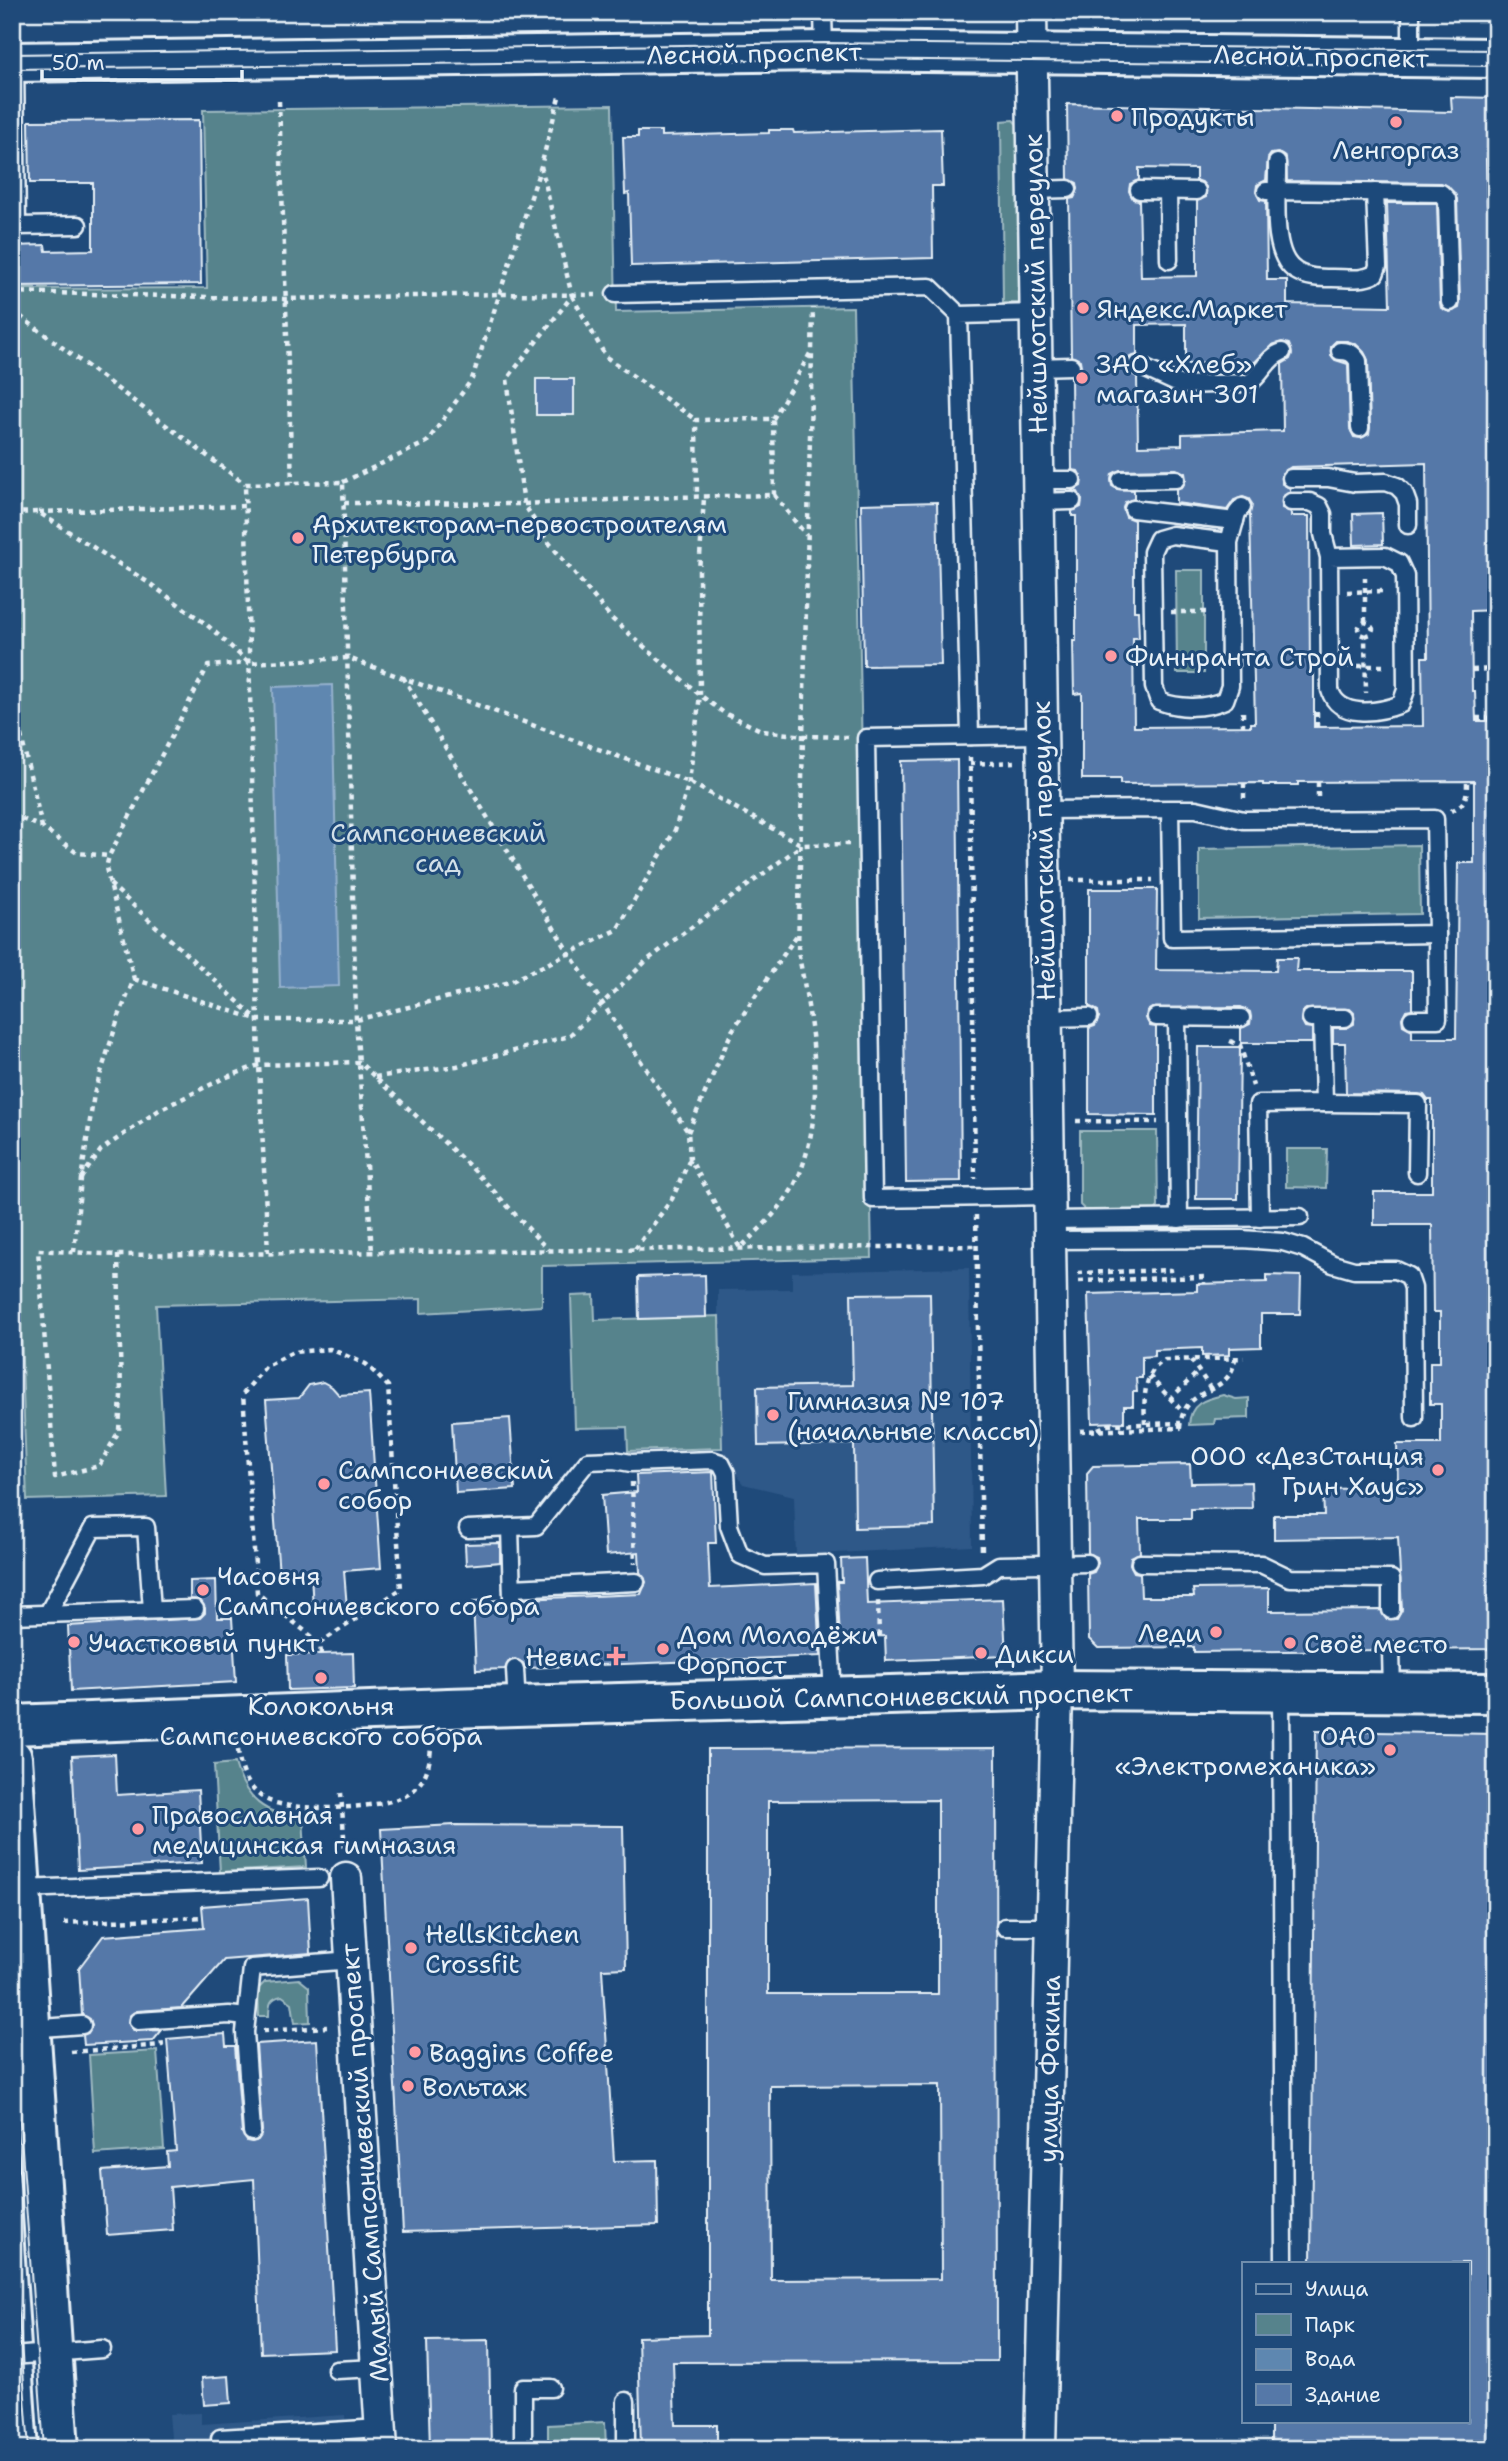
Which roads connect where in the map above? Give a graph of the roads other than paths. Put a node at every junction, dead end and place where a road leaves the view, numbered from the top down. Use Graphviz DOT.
graph roads {
  1 [pos="823,12"];
  2 [pos="1031,12"];
  3 [pos="1411,12"];
  4 [pos="824,51"];
  5 [pos="1032,53"];
  6 [pos="1411,57"];
  7 [pos="1496,58"];
  8 [pos="13,62"];
  9 [pos="1277,163"];
  10 [pos="1068,189"];
  11 [pos="1033,190"];
  12 [pos="1139,190"];
  13 [pos="1168,190"];
  14 [pos="1196,191"];
  15 [pos="1272,191"];
  16 [pos="1375,192"];
  17 [pos="78,225"];
  18 [pos="1169,260"];
  19 [pos="615,294"];
  20 [pos="1450,302"];
  21 [pos="1035,313"];
  22 [pos="959,315"];
  23 [pos="1340,351"];
  24 [pos="1282,352"];
  25 [pos="1137,365"];
  26 [pos="1071,366"];
  27 [pos="1036,367"];
  28 [pos="1360,429"];
  29 [pos="1291,478"];
  30 [pos="1176,479"];
  31 [pos="1072,480"];
  32 [pos="1122,480"];
  33 [pos="1038,491"];
  34 [pos="1072,501"];
  35 [pos="1291,502"];
  36 [pos="1133,509"];
  37 [pos="1408,525"];
  38 [pos="1229,542"];
  39 [pos="1329,557"];
  40 [pos="1042,735"];
  41 [pos="970,736"];
  42 [pos="1170,809"];
  43 [pos="1043,810"];
  44 [pos="1437,933"];
  45 [pos="1046,1017"];
  46 [pos="1089,1017"];
  47 [pos="1156,1017"];
  48 [pos="1177,1017"];
  49 [pos="1241,1018"];
  50 [pos="1346,1018"];
  51 [pos="1412,1019"];
  52 [pos="1324,1103"];
  53 [pos="1417,1173"];
  54 [pos="1300,1217"];
  55 [pos="1260,1218"];
  56 [pos="1049,1219"];
  57 [pos="1179,1219"];
  58 [pos="1413,1418"];
  59 [pos="510,1527"];
  60 [pos="468,1529"];
  61 [pos="1055,1563"];
  62 [pos="1088,1563"];
  63 [pos="1140,1563"];
  64 [pos="877,1581"];
  65 [pos="636,1582"];
  66 [pos="195,1609"];
  67 [pos="152,1610"];
  68 [pos="1391,1610"];
  69 [pos="48,1613"];
  70 [pos="12,1615"];
  71 [pos="1391,1650"];
  72 [pos="1058,1690"];
  73 [pos="1281,1691"];
  74 [pos="1392,1692"];
  75 [pos="1496,1692"];
  76 [pos="833,1696"];
  77 [pos="12,1725"];
  78 [pos="12,1758"];
  79 [pos="333,1878"];
  80 [pos="21,1889"];
  81 [pos="1005,1927"];
  82 [pos="1052,1927"];
  83 [pos="352,1960"];
  84 [pos="138,2021"];
  85 [pos="82,2025"];
  86 [pos="245,2025"];
  87 [pos="22,2029"];
  88 [pos="252,2132"];
  89 [pos="1284,2262"];
  90 [pos="102,2349"];
  91 [pos="52,2353"];
  92 [pos="12,2356"];
  93 [pos="377,2368"];
  94 [pos="336,2370"];
  95 [pos="551,2388"];
  96 [pos="626,2401"];
  97 [pos="381,2438"];
  98 [pos="58,2449"];
  99 [pos="221,2449"];
  100 [pos="523,2449"];
  101 [pos="626,2449"];
  102 [pos="1040,2449"];
  1 -- 4 [label="lane"];
  2 -- 5 [label="street, Нейшлотский переулок"];
  3 -- 6 [label="lane"];
  4 -- 5 [label="main road, Лесной проспект"];
  4 -- 8 [label="main road, Лесной проспект"];
  5 -- 6 [label="main road, Лесной проспект"];
  5 -- 11 [label="street, Нейшлотский переулок"];
  6 -- 7 [label="main road, Лесной проспект"];
  8 -- 17 [label="lane"];
  9 -- 15 [label="lane"];
  10 -- 11 [label="lane"];
  11 -- 21 [label="street, Нейшлотский переулок"];
  12 -- 13 [label="lane"];
  13 -- 14 [label="lane"];
  13 -- 18 [label="lane"];
  15 -- 16 [label="lane"];
  15 -- 16 [label="lane"];
  16 -- 20 [label="lane"];
  19 -- 22 [label="lane"];
  21 -- 22 [label="lane"];
  21 -- 27 [label="street, Нейшлотский переулок"];
  22 -- 41 [label="lane"];
  23 -- 28 [label="lane"];
  24 -- 25 [label="lane"];
  26 -- 27 [label="lane"];
  27 -- 33 [label="street, Нейшлотский переулок"];
  29 -- 37 [label="lane"];
  30 -- 32 [label="lane"];
  31 -- 33 [label="lane"];
  33 -- 34 [label="lane"];
  33 -- 40 [label="street, Нейшлотский переулок"];
  35 -- 39 [label="lane"];
  36 -- 38 [label="lane"];
  38 -- 38 [label="lane"];
  39 -- 39 [label="lane"];
  40 -- 41 [label="lane"];
  40 -- 43 [label="street, Нейшлотский переулок"];
  41 -- 56 [label="lane"];
  42 -- 43 [label="lane"];
  42 -- 44 [label="lane"];
  42 -- 44 [label="lane"];
  43 -- 45 [label="street, Нейшлотский переулок"];
  44 -- 51 [label="lane"];
  45 -- 46 [label="lane"];
  45 -- 56 [label="street, Нейшлотский переулок"];
  47 -- 48 [label="lane"];
  48 -- 49 [label="lane"];
  48 -- 57 [label="lane"];
  50 -- 52 [label="lane"];
  52 -- 53 [label="lane"];
  52 -- 55 [label="lane"];
  54 -- 55 [label="lane"];
  55 -- 57 [label="lane"];
  56 -- 57 [label="lane"];
  56 -- 58 [label="lane"];
  56 -- 61 [label="street, Нейшлотский переулок"];
  59 -- 60 [label="lane"];
  59 -- 65 [label="lane"];
  59 -- 76 [label="lane"];
  61 -- 62 [label="lane"];
  61 -- 64 [label="lane"];
  61 -- 72 [label="street, Нейшлотский переулок"];
  63 -- 68 [label="lane"];
  66 -- 67 [label="lane"];
  67 -- 69 [label="lane"];
  67 -- 69 [label="lane"];
  69 -- 70 [label="lane"];
  71 -- 74 [label="lane"];
  72 -- 73 [label="main road, Большой Сампсониевский проспект"];
  72 -- 76 [label="main road, Большой Сампсониевский проспект"];
  72 -- 82 [label="street, улица Фокина"];
  73 -- 74 [label="main road, Большой Сампсониевский проспект"];
  73 -- 89 [label="lane"];
  74 -- 75 [label="main road, Большой Сампсониевский проспект"];
  76 -- 77 [label="main road, Большой Сампсониевский проспект"];
  78 -- 80 [label="main road"];
  79 -- 80 [label="lane"];
  79 -- 83 [label="street, Малый Сампсониевский проспект"];
  80 -- 87 [label="main road"];
  81 -- 82 [label="lane"];
  82 -- 102 [label="street, улица Фокина"];
  83 -- 86 [label="lane"];
  83 -- 93 [label="street, Малый Сампсониевский проспект"];
  84 -- 86 [label="lane"];
  85 -- 87 [label="lane"];
  86 -- 88 [label="lane"];
  87 -- 91 [label="main road"];
  90 -- 91 [label="lane"];
  91 -- 92 [label="lane"];
  91 -- 98 [label="main road"];
  93 -- 94 [label="lane"];
  93 -- 97 [label="street, Малый Сампсониевский проспект"];
  95 -- 100 [label="lane"];
  96 -- 101 [label="lane"];
  97 -- 99 [label="lane"];
}
